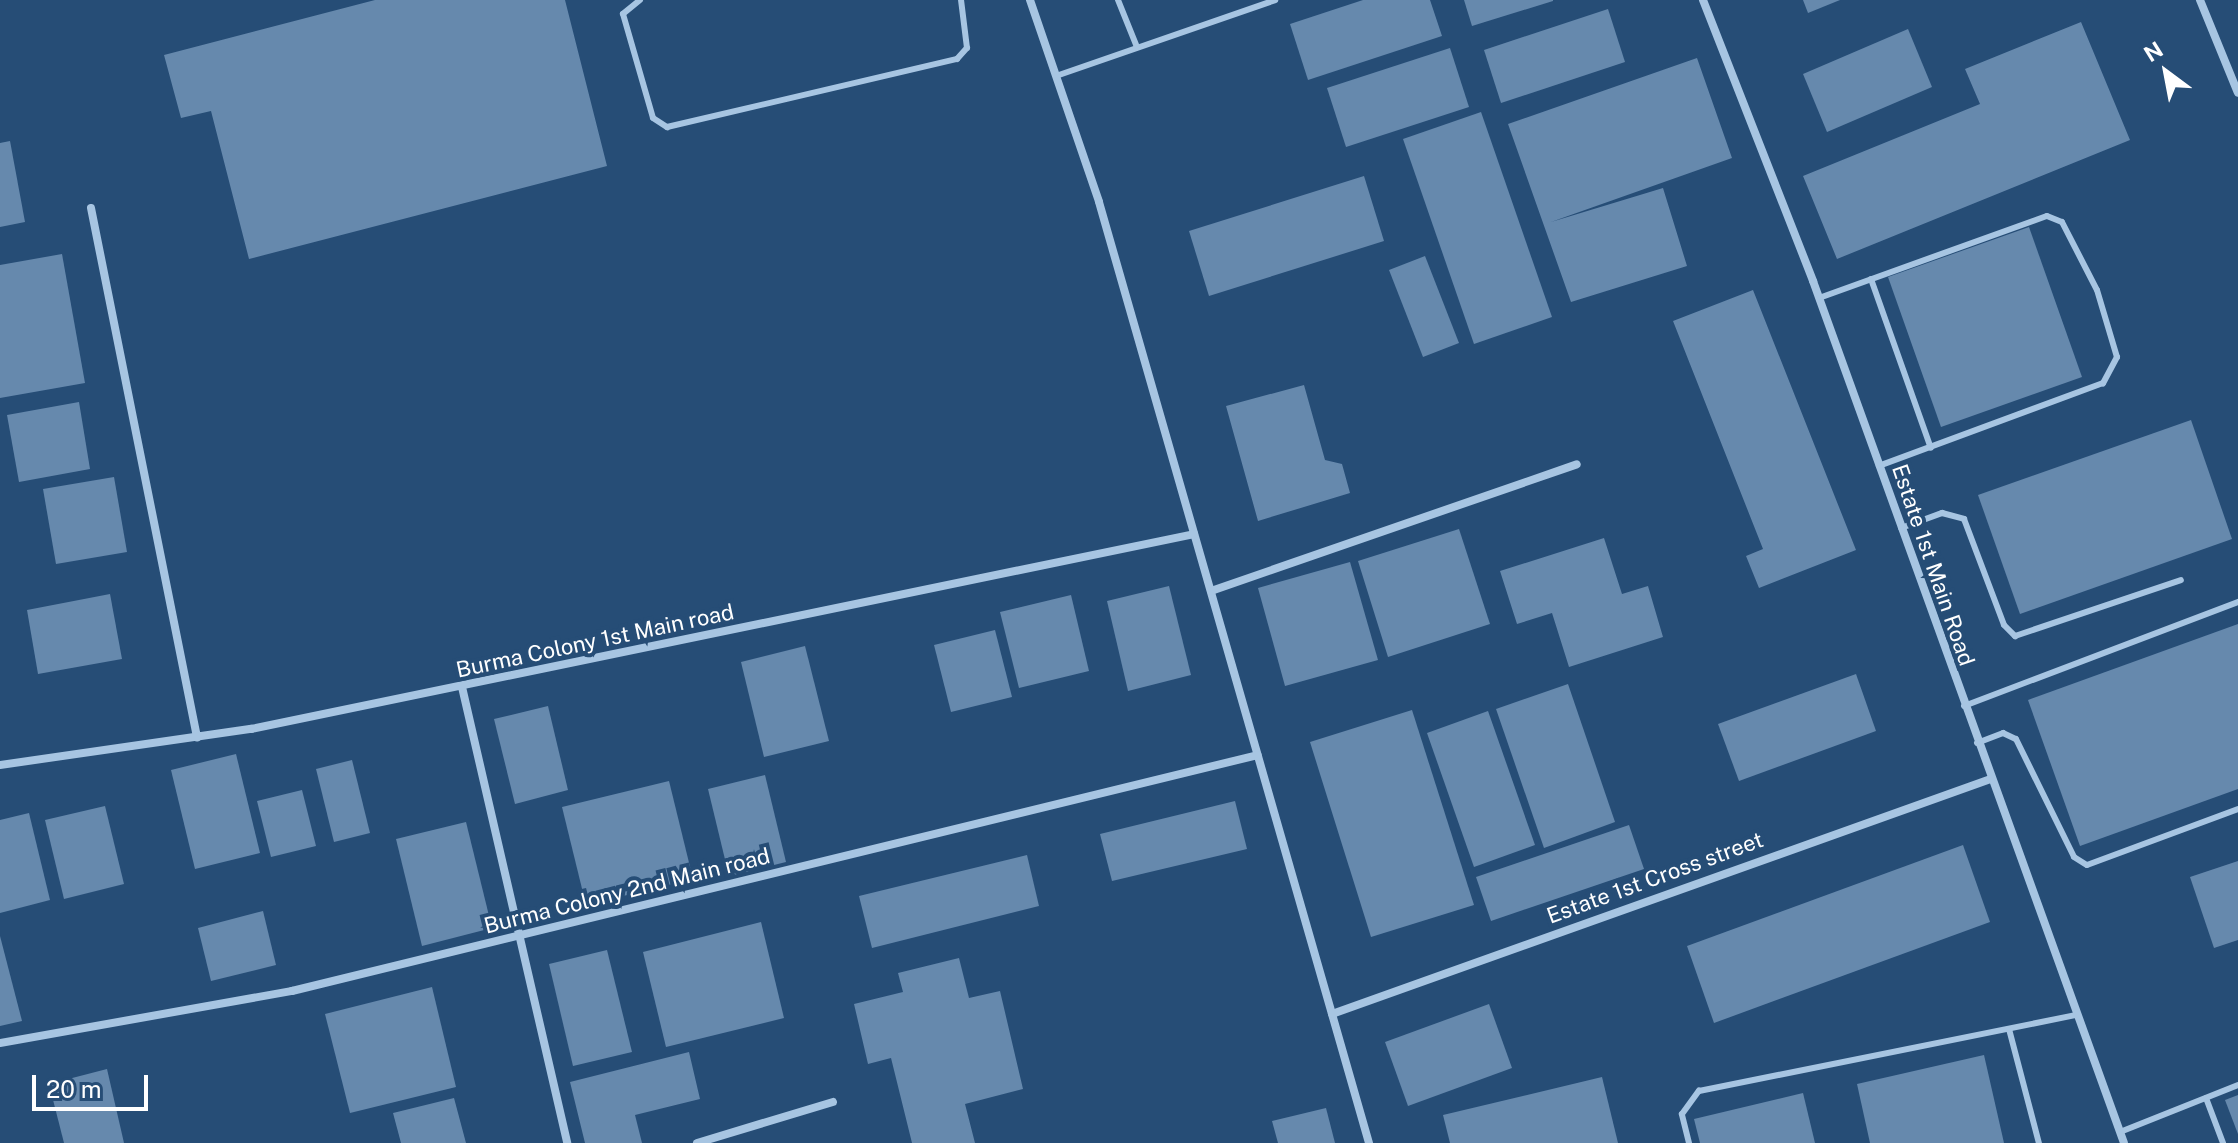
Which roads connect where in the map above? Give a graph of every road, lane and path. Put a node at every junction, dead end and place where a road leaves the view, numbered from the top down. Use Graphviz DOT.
graph roads {
  1 [pos="640,0"];
  2 [pos="961,0"];
  3 [pos="1030,0"];
  4 [pos="1118,0"];
  5 [pos="1275,0"];
  6 [pos="1703,0"];
  7 [pos="2200,0"];
  8 [pos="1137,47"];
  9 [pos="1056,76"];
  10 [pos="2238,93"];
  11 [pos="91,208"];
  12 [pos="1871,279"];
  13 [pos="1819,298"];
  14 [pos="1931,448"];
  15 [pos="1577,464"];
  16 [pos="1879,466"];
  17 [pos="1901,528"];
  18 [pos="1194,534"];
  19 [pos="2181,580"];
  20 [pos="1211,591"];
  21 [pos="2238,602"];
  22 [pos="462,687"];
  23 [pos="1964,706"];
  24 [pos="197,737"];
  25 [pos="1977,743"];
  26 [pos="1258,755"];
  27 [pos="0,765"];
  28 [pos="1991,779"];
  29 [pos="2238,809"];
  30 [pos="519,936"];
  31 [pos="1332,1014"];
  32 [pos="2076,1015"];
  33 [pos="2009,1029"];
  34 [pos="0,1043"];
  35 [pos="2238,1085"];
  36 [pos="2206,1098"];
  37 [pos="833,1102"];
  38 [pos="2120,1132"];
  39 [pos="567,1143"];
  40 [pos="697,1143"];
  41 [pos="1369,1143"];
  42 [pos="1689,1143"];
  43 [pos="2039,1143"];
  44 [pos="2124,1143"];
  45 [pos="2223,1143"];
  1 -- 2 [label="lane"];
  3 -- 9 [label="street"];
  4 -- 8 [label="lane"];
  5 -- 8 [label="lane"];
  6 -- 13 [label="street, Estate 1st Main Road"];
  7 -- 10 [label="street"];
  8 -- 9 [label="lane"];
  9 -- 18 [label="street"];
  11 -- 24 [label="street"];
  12 -- 13 [label="lane"];
  12 -- 14 [label="lane"];
  12 -- 14 [label="lane"];
  13 -- 16 [label="street, Estate 1st Main Road"];
  14 -- 16 [label="lane"];
  15 -- 20 [label="street"];
  16 -- 17 [label="street, Estate 1st Main Road"];
  17 -- 19 [label="lane"];
  17 -- 23 [label="street, Estate 1st Main Road"];
  18 -- 20 [label="street"];
  18 -- 22 [label="street, Burma Colony 1st Main road"];
  20 -- 26 [label="street"];
  21 -- 23 [label="lane"];
  22 -- 24 [label="street, Burma Colony 1st Main road"];
  22 -- 30 [label="street"];
  23 -- 25 [label="street, Estate 1st Main Road"];
  24 -- 27 [label="street, Burma Colony 1st Main road"];
  25 -- 28 [label="street, Estate 1st Main Road"];
  25 -- 29 [label="lane"];
  26 -- 30 [label="street, Burma Colony 2nd Main road"];
  26 -- 31 [label="street"];
  28 -- 31 [label="street, Estate 1st Cross street"];
  28 -- 32 [label="street, Estate 1st Main Road"];
  30 -- 34 [label="street, Burma Colony 2nd Main road"];
  30 -- 39 [label="street"];
  31 -- 41 [label="street"];
  32 -- 33 [label="lane"];
  32 -- 38 [label="street, Estate 1st Main Road"];
  33 -- 42 [label="lane"];
  33 -- 43 [label="lane"];
  35 -- 36 [label="lane"];
  36 -- 38 [label="lane"];
  36 -- 45 [label="lane"];
  37 -- 40 [label="street"];
  38 -- 44 [label="street, Estate 1st Main Road"];
}
